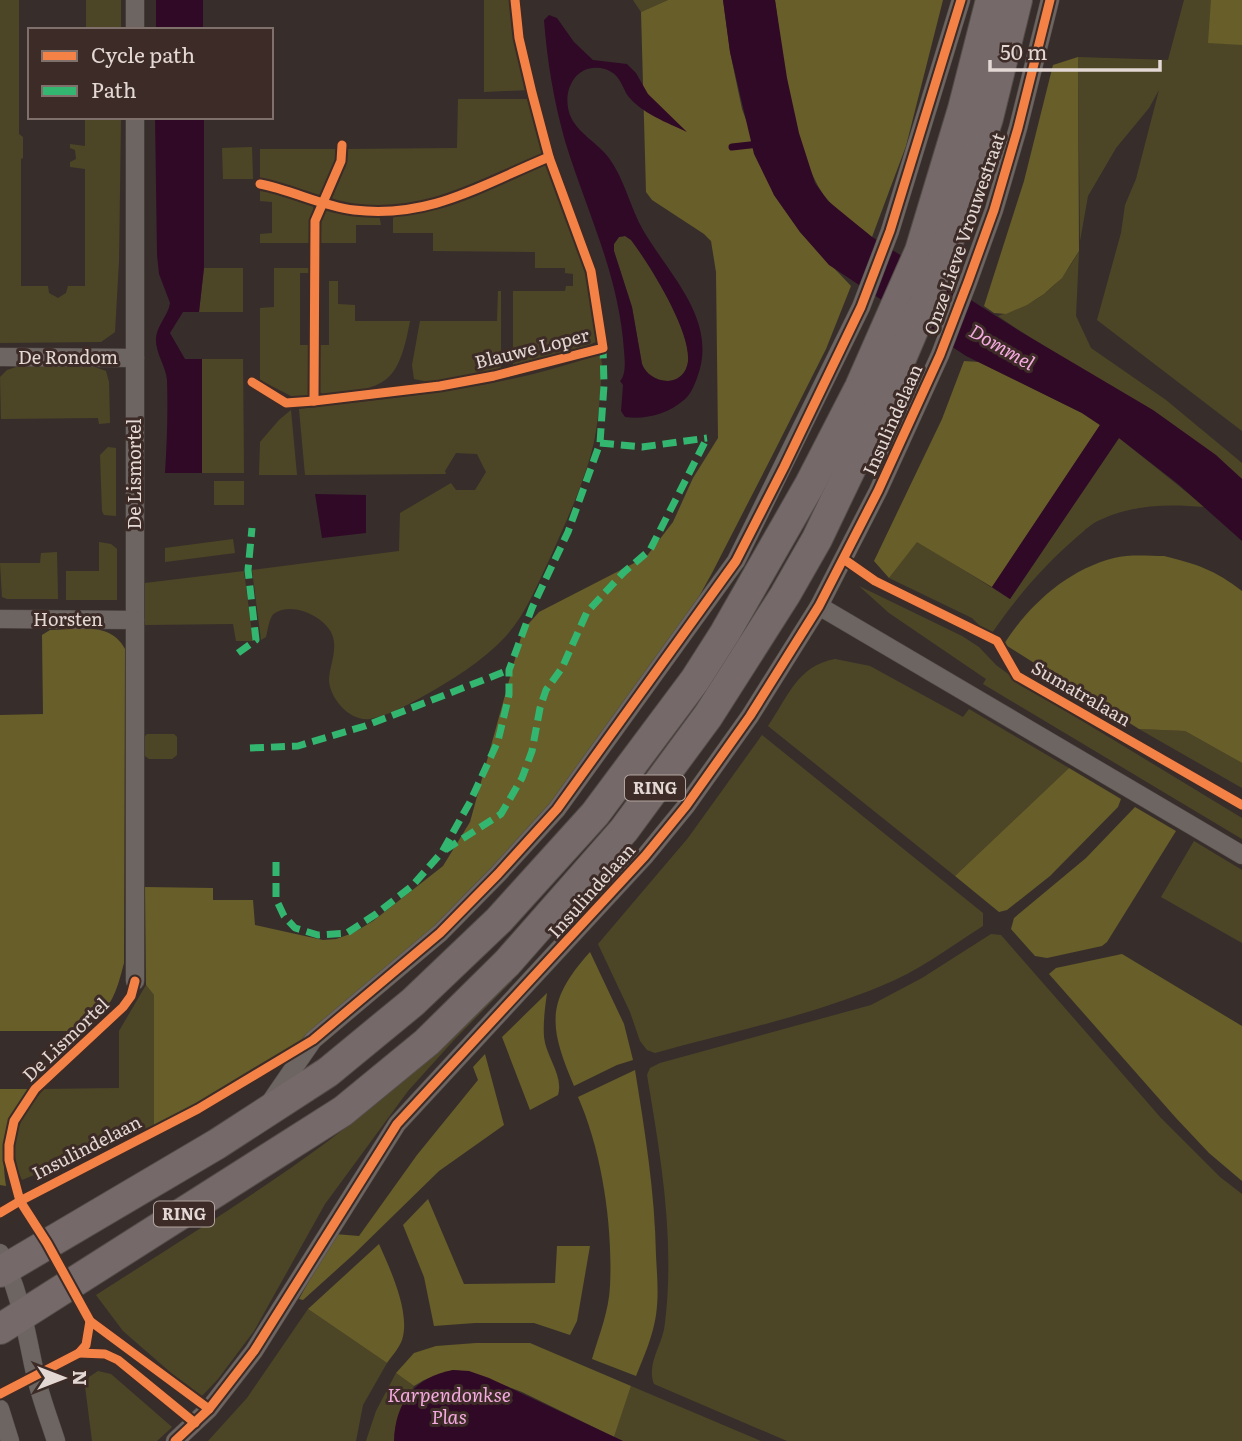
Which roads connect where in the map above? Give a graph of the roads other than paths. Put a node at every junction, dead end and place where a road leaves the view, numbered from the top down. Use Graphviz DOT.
graph roads {
  1 [pos="135,0"];
  2 [pos="961,0"];
  3 [pos="990,0"];
  4 [pos="1017,0"];
  5 [pos="1050,0"];
  6 [pos="135,28"];
  7 [pos="135,119"];
  8 [pos="930,258"];
  9 [pos="940,355"];
  10 [pos="0,357"];
  11 [pos="135,358"];
  12 [pos="872,394"];
  13 [pos="819,606"];
  14 [pos="0,619"];
  15 [pos="135,620"];
  16 [pos="1242,855"];
  17 [pos="135,981"];
  18 [pos="261,1116"];
  19 [pos="3,1264"];
  20 [pos="12,1322"];
  21 [pos="0,1409"];
  22 [pos="10,1441"];
  23 [pos="56,1441"];
  24 [pos="175,1441"];
  1 -- 6 [label="street"];
  2 -- 18 [label="street"];
  3 -- 8 [label="main road, Onze Lieve Vrouwestraat / RING"];
  4 -- 8 [label="main road, Onze Lieve Vrouwestraat / RING"];
  5 -- 9 [label="street, Onze Lieve Vrouwestraat"];
  7 -- 11 [label="street, De Lismortel"];
  8 -- 12 [label="main road, Onze Lieve Vrouwestraat / RING"];
  9 -- 13 [label="street, Insulindelaan"];
  10 -- 11 [label="street, De Rondom"];
  11 -- 15 [label="street, De Lismortel"];
  12 -- 18 [label="main road, RING"];
  12 -- 20 [label="main road, Insulindelaan / RING"];
  13 -- 16 [label="street"];
  13 -- 24 [label="street, Insulindelaan"];
  14 -- 15 [label="street, Horsten"];
  15 -- 17 [label="street, De Lismortel"];
  18 -- 19 [label="main road, RING"];
  19 -- 20 [label="street"];
  20 -- 23 [label="street"];
  21 -- 22 [label="street"];
}
